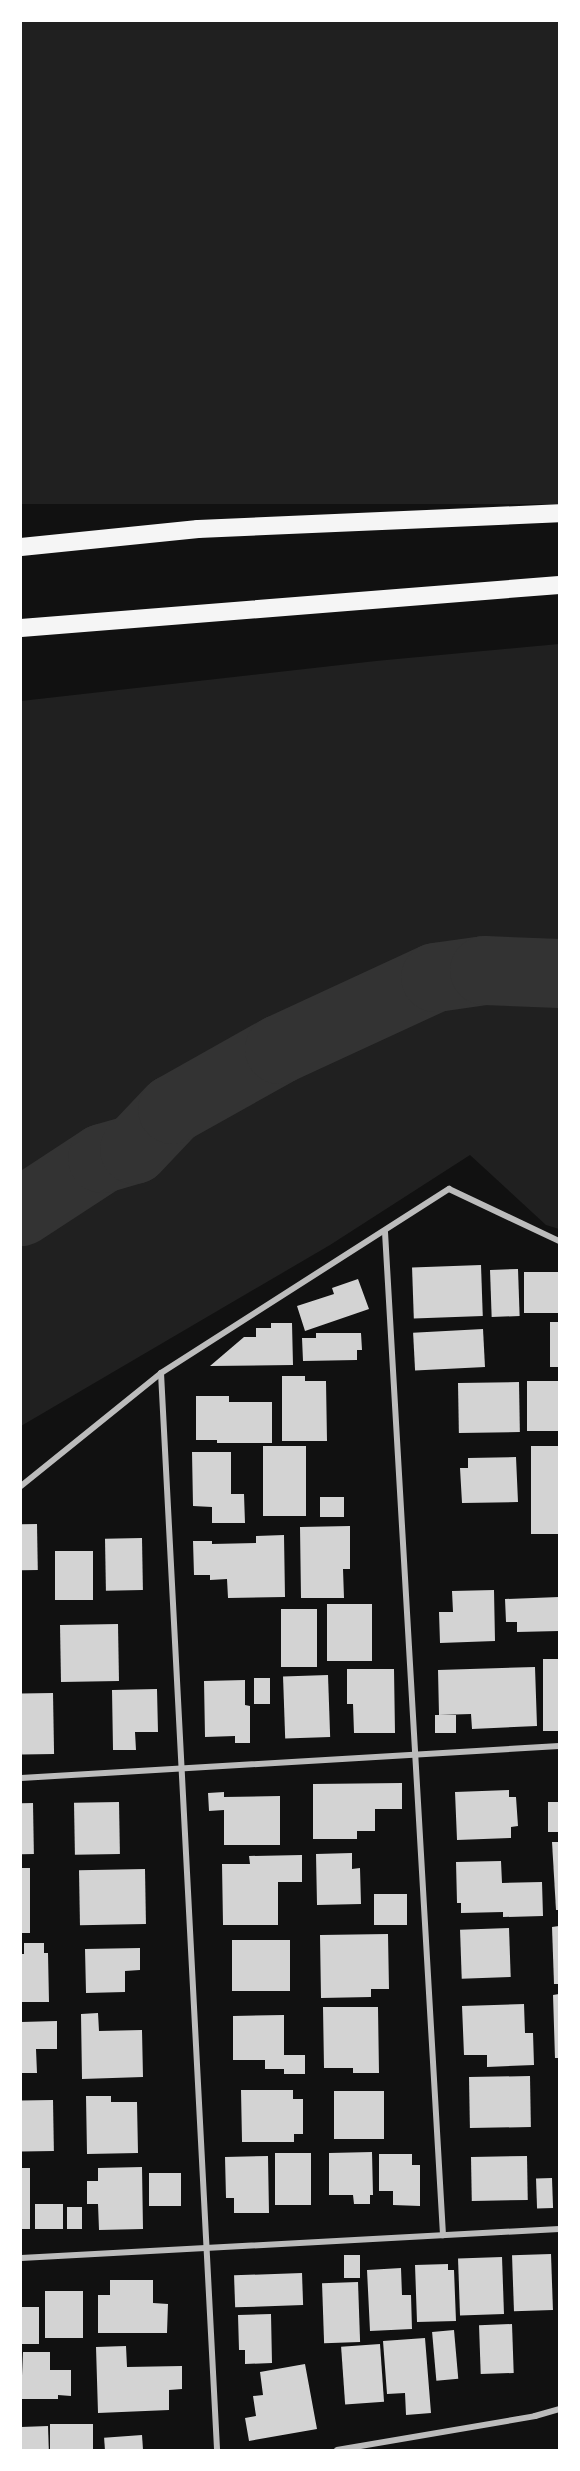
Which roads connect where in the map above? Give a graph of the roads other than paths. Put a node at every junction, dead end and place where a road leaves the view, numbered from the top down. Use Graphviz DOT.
graph roads {
  1 [pos="559,513"];
  2 [pos="21,547"];
  3 [pos="559,585"];
  4 [pos="21,628"];
  5 [pos="385,1232"];
  6 [pos="559,1241"];
  7 [pos="161,1373"];
  8 [pos="21,1486"];
  9 [pos="559,1746"];
  10 [pos="415,1755"];
  11 [pos="182,1769"];
  12 [pos="21,1778"];
  13 [pos="559,2229"];
  14 [pos="443,2235"];
  15 [pos="207,2248"];
  16 [pos="21,2258"];
  17 [pos="559,2409"];
  18 [pos="217,2450"];
  19 [pos="337,2450"];
  1 -- 2 [label="highway"];
  3 -- 4 [label="highway"];
  5 -- 6 [label="street"];
  5 -- 7 [label="street"];
  5 -- 10 [label="street"];
  7 -- 8 [label="street"];
  7 -- 11 [label="street"];
  9 -- 10 [label="street"];
  10 -- 11 [label="street"];
  10 -- 14 [label="street"];
  11 -- 12 [label="street"];
  11 -- 15 [label="street"];
  13 -- 14 [label="street"];
  14 -- 15 [label="street"];
  15 -- 16 [label="street"];
  15 -- 18 [label="street"];
  17 -- 19 [label="street"];
}
